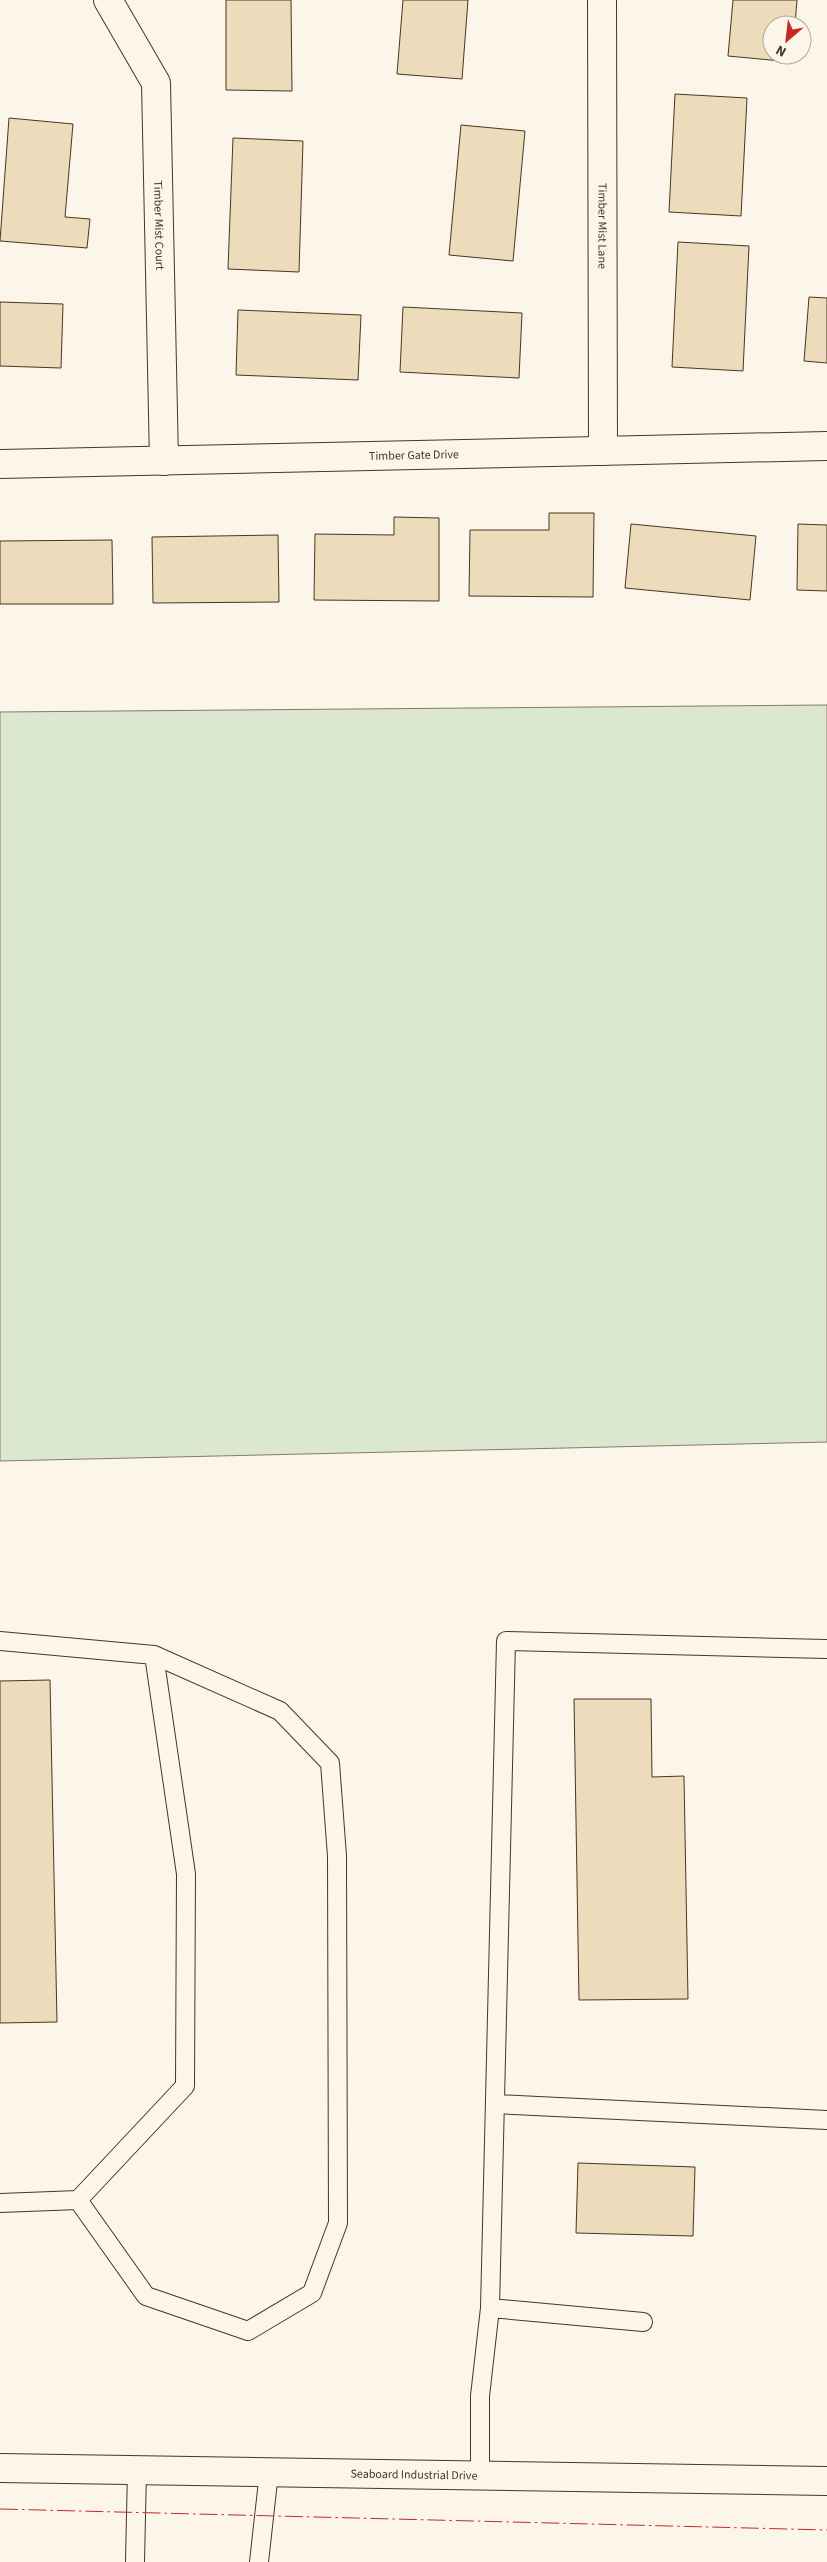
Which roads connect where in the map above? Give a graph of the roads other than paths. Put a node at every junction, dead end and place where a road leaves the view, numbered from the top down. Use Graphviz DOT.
graph roads {
  1 [pos="108,0"];
  2 [pos="602,0"];
  3 [pos="827,446"];
  4 [pos="603,451"];
  5 [pos="164,461"];
  6 [pos="0,464"];
  7 [pos="0,1641"];
  8 [pos="827,1650"];
  9 [pos="154,1655"];
  10 [pos="495,2104"];
  11 [pos="827,2120"];
  12 [pos="78,2200"];
  13 [pos="0,2203"];
  14 [pos="490,2308"];
  15 [pos="643,2322"];
  16 [pos="0,2468"];
  17 [pos="137,2470"];
  18 [pos="269,2472"];
  19 [pos="480,2476"];
  20 [pos="827,2481"];
  21 [pos="135,2562"];
  22 [pos="259,2562"];
  1 -- 5 [label="street, Timber Mist Court"];
  2 -- 4 [label="street, Timber Mist Lane"];
  3 -- 4 [label="street, Timber Gate Drive"];
  4 -- 5 [label="street, Timber Gate Drive"];
  5 -- 6 [label="street, Timber Gate Drive"];
  7 -- 9 [label="lane"];
  8 -- 10 [label="lane"];
  9 -- 12 [label="lane"];
  9 -- 12 [label="lane"];
  10 -- 11 [label="lane"];
  10 -- 14 [label="lane"];
  12 -- 13 [label="lane"];
  14 -- 15 [label="lane"];
  14 -- 19 [label="lane"];
  16 -- 17 [label="street, Seaboard Industrial Drive"];
  17 -- 18 [label="street, Seaboard Industrial Drive"];
  17 -- 21 [label="lane"];
  18 -- 19 [label="street, Seaboard Industrial Drive"];
  18 -- 22 [label="lane"];
  19 -- 20 [label="street, Seaboard Industrial Drive"];
}
